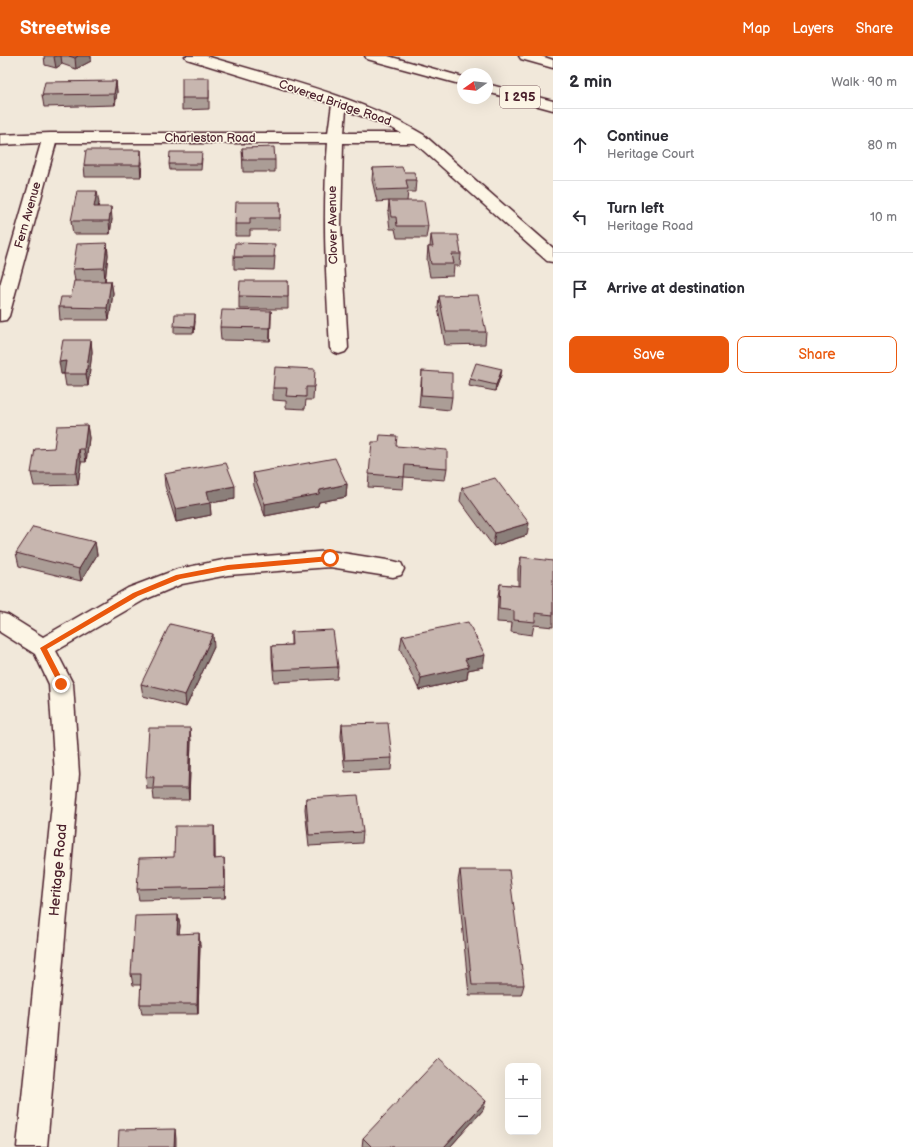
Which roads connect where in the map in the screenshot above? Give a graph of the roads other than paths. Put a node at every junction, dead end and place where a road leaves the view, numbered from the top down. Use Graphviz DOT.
graph roads {
  1 [pos="192,56"];
  2 [pos="372,56"];
  3 [pos="526,56"];
  4 [pos="553,64"];
  5 [pos="457,79"];
  6 [pos="493,90"];
  7 [pos="340,102"];
  8 [pos="553,106"];
  9 [pos="334,137"];
  10 [pos="50,138"];
  11 [pos="419,138"];
  12 [pos="0,140"];
  13 [pos="553,257"];
  14 [pos="0,316"];
  15 [pos="339,348"];
  16 [pos="392,569"];
  17 [pos="0,621"];
  18 [pos="43,648"];
  19 [pos="32,1147"];
  1 -- 7 [label="main road, Covered Bridge Road"];
  2 -- 5 [label="main road"];
  3 -- 4 [label="main road"];
  6 -- 8 [label="main road, I 295"];
  7 -- 9 [label="main road, Clover Avenue"];
  7 -- 11 [label="main road, Covered Bridge Road"];
  9 -- 10 [label="main road, Charleston Road"];
  9 -- 11 [label="main road, Charleston Road"];
  9 -- 15 [label="main road, Clover Avenue"];
  10 -- 12 [label="main road, Charleston Road"];
  10 -- 14 [label="main road, Fern Avenue"];
  11 -- 13 [label="main road, Covered Bridge Road"];
  16 -- 18 [label="main road"];
  17 -- 18 [label="main road"];
  18 -- 19 [label="main road, Heritage Road"];
}
